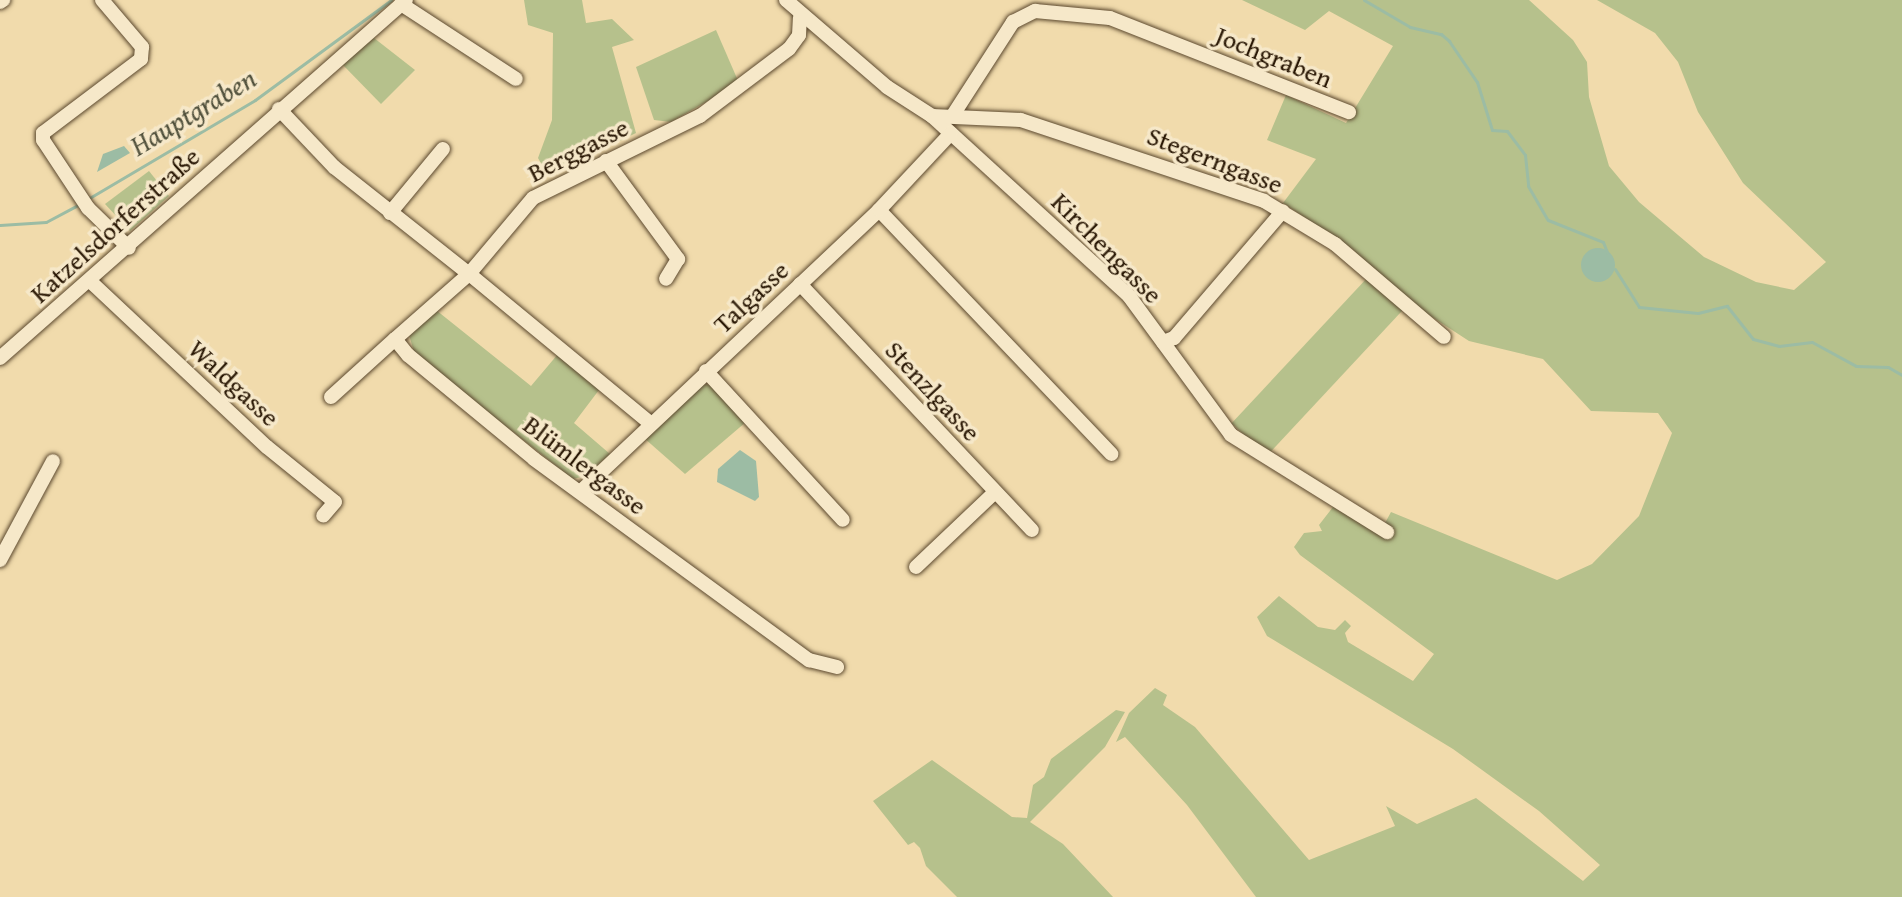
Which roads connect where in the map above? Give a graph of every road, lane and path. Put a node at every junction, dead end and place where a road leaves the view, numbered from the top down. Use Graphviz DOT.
graph roads {
  1 [pos="102,0"];
  2 [pos="786,0"];
  3 [pos="403,2"];
  4 [pos="800,18"];
  5 [pos="516,79"];
  6 [pos="279,109"];
  7 [pos="1349,112"];
  8 [pos="953,115"];
  9 [pos="932,116"];
  10 [pos="951,133"];
  11 [pos="443,149"];
  12 [pos="606,161"];
  13 [pos="879,210"];
  14 [pos="1283,211"];
  15 [pos="390,213"];
  16 [pos="129,248"];
  17 [pos="469,274"];
  18 [pos="666,279"];
  19 [pos="91,282"];
  20 [pos="800,284"];
  21 [pos="1444,337"];
  22 [pos="395,339"];
  23 [pos="1163,342"];
  24 [pos="0,358"];
  25 [pos="706,371"];
  26 [pos="331,397"];
  27 [pos="650,423"];
  28 [pos="1111,454"];
  29 [pos="53,461"];
  30 [pos="580,492"];
  31 [pos="995,492"];
  32 [pos="323,516"];
  33 [pos="843,520"];
  34 [pos="1032,530"];
  35 [pos="1387,532"];
  36 [pos="1,553"];
  37 [pos="916,567"];
  38 [pos="837,667"];
  1 -- 16 [label="street"];
  2 -- 4 [label="street, Kirchengasse"];
  3 -- 5 [label="street"];
  3 -- 6 [label="street, Katzelsdorferstraße"];
  4 -- 9 [label="street, Kirchengasse"];
  4 -- 12 [label="street, Berggasse"];
  6 -- 15 [label="street"];
  6 -- 16 [label="street, Katzelsdorferstraße"];
  7 -- 8 [label="street, Jochgraben"];
  8 -- 9 [label="street, Stegerngasse"];
  8 -- 14 [label="street, Stegerngasse"];
  9 -- 10 [label="street, Kirchengasse"];
  10 -- 13 [label="street, Talgasse"];
  10 -- 23 [label="street, Kirchengasse"];
  11 -- 15 [label="street"];
  12 -- 17 [label="street, Berggasse"];
  12 -- 18 [label="street"];
  13 -- 20 [label="street, Talgasse"];
  13 -- 28 [label="street"];
  14 -- 21 [label="street, Stegerngasse"];
  14 -- 23 [label="street"];
  15 -- 17 [label="street"];
  16 -- 19 [label="street, Katzelsdorferstraße"];
  17 -- 22 [label="street"];
  17 -- 27 [label="street"];
  19 -- 24 [label="street, Katzelsdorferstraße"];
  19 -- 32 [label="street, Waldgasse"];
  20 -- 25 [label="street, Talgasse"];
  20 -- 31 [label="street, Stenzlgasse"];
  22 -- 26 [label="street"];
  22 -- 30 [label="street, Blümlergasse"];
  23 -- 35 [label="street, Kirchengasse"];
  25 -- 27 [label="street, Talgasse"];
  25 -- 33 [label="street"];
  27 -- 30 [label="street, Talgasse"];
  29 -- 36 [label="street"];
  30 -- 38 [label="street, Blümlergasse"];
  31 -- 34 [label="street, Stenzlgasse"];
  31 -- 37 [label="street"];
}
